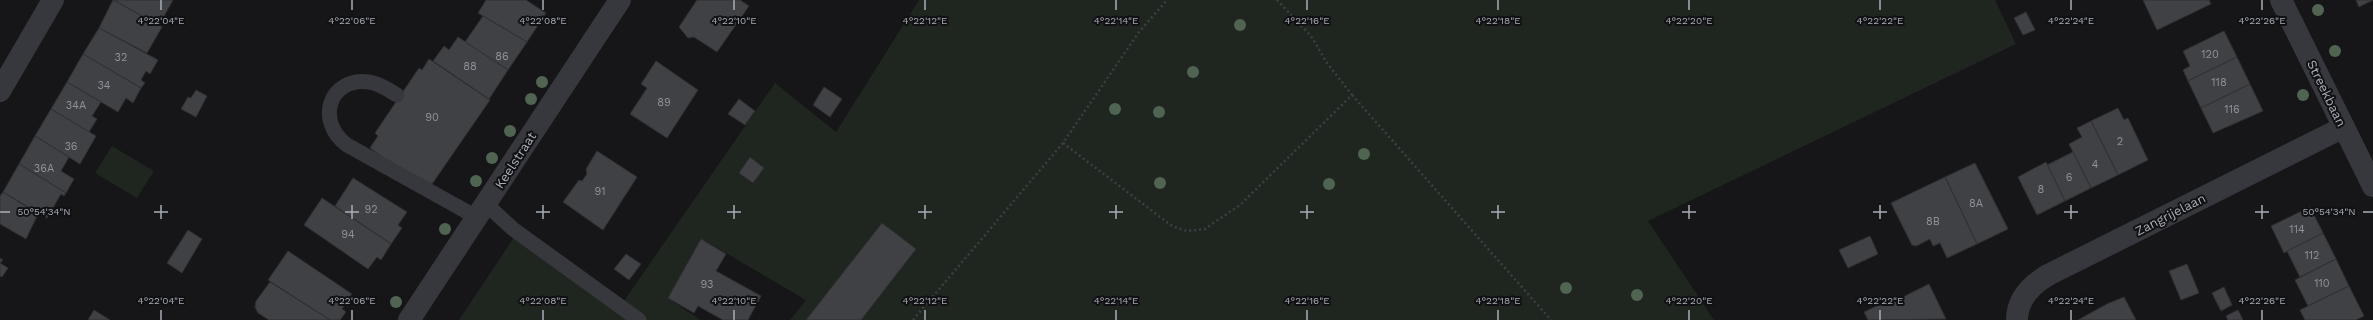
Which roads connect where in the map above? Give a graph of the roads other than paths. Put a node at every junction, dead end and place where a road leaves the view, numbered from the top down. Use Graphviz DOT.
graph roads {
  1 [pos="53,0"];
  2 [pos="620,0"];
  3 [pos="2281,0"];
  4 [pos="0,90"];
  5 [pos="397,95"];
  6 [pos="2344,127"];
  7 [pos="2373,186"];
  8 [pos="482,211"];
  9 [pos="409,320"];
  10 [pos="639,320"];
  11 [pos="2017,320"];
  1 -- 4 [label="street"];
  2 -- 8 [label="street, Keelstraat"];
  3 -- 6 [label="street, Streekbaan"];
  5 -- 8 [label="lane"];
  6 -- 7 [label="street, Streekbaan"];
  6 -- 11 [label="street, Zangrijelaan"];
  8 -- 9 [label="street, Keelstraat"];
  8 -- 10 [label="lane"];
}
